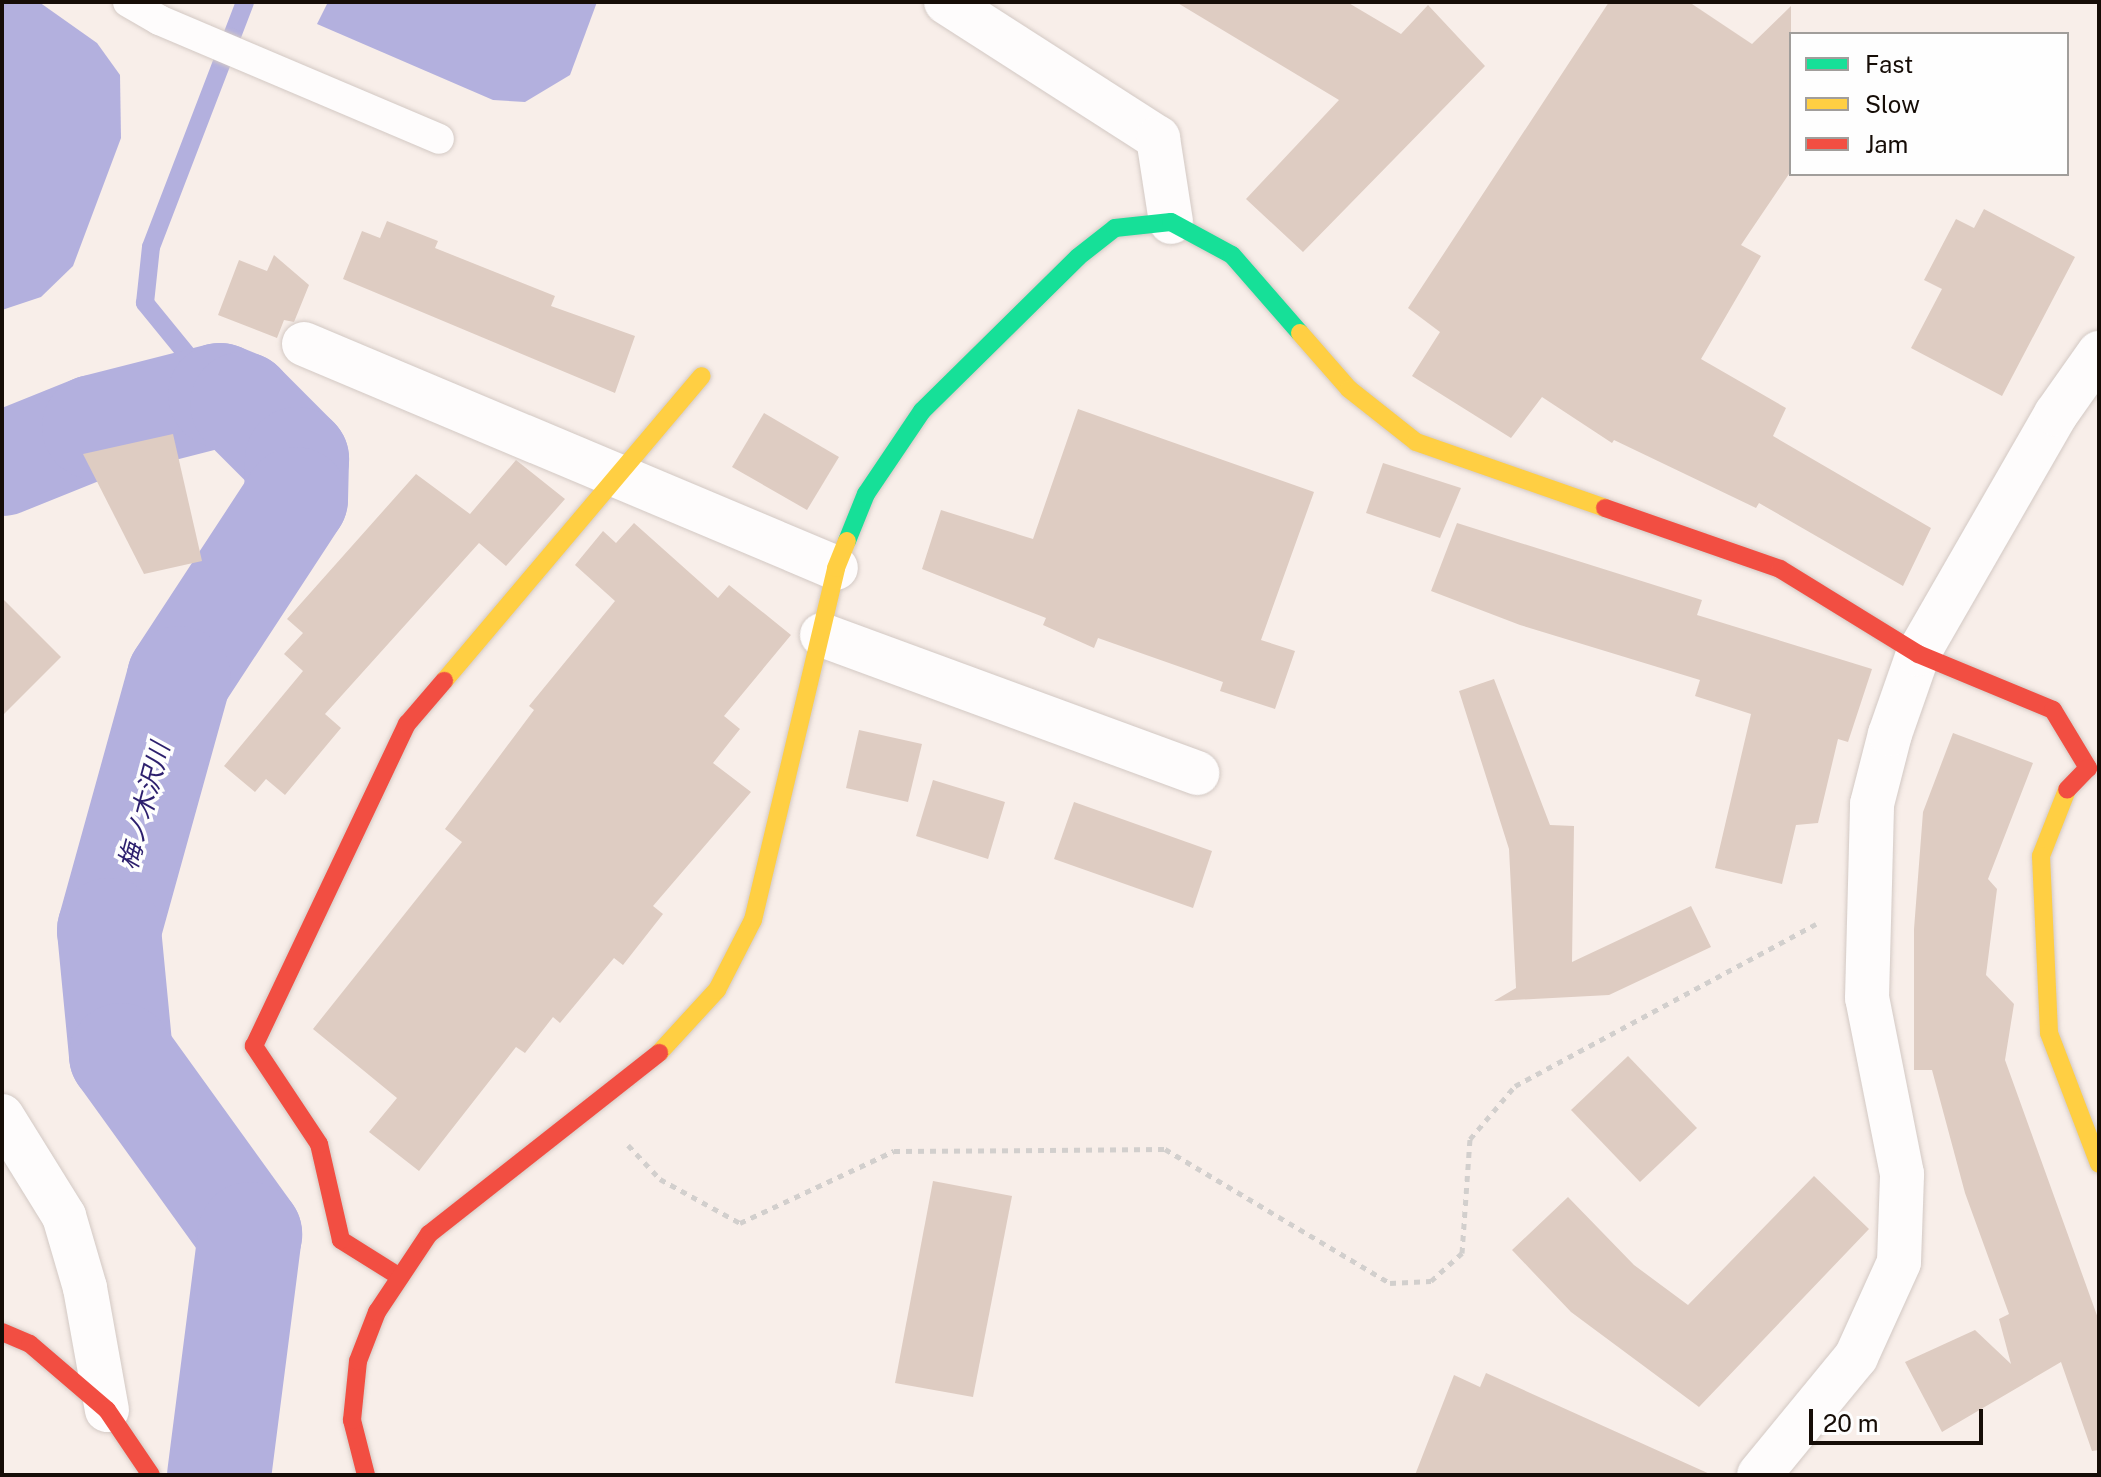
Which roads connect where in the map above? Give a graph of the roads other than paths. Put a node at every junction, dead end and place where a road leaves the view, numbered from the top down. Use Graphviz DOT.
graph roads {
  1 [pos="128,2"];
  2 [pos="946,2"];
  3 [pos="439,139"];
  4 [pos="1171,222"];
  5 [pos="304,344"];
  6 [pos="2099,353"];
  7 [pos="702,376"];
  8 [pos="616,477"];
  9 [pos="836,568"];
  10 [pos="822,635"];
  11 [pos="1918,654"];
  12 [pos="1197,773"];
  13 [pos="2,1116"];
  14 [pos="2099,1164"];
  15 [pos="400,1277"];
  16 [pos="2,1332"];
  17 [pos="107,1410"];
  18 [pos="151,1475"];
  19 [pos="366,1475"];
  20 [pos="1759,1475"];
  1 -- 3 [label="lane"];
  2 -- 4 [label="street"];
  4 -- 9 [label="street"];
  4 -- 11 [label="street"];
  5 -- 8 [label="street"];
  6 -- 11 [label="street"];
  7 -- 8 [label="street"];
  8 -- 9 [label="street"];
  8 -- 15 [label="street"];
  9 -- 10 [label="street"];
  10 -- 12 [label="street"];
  10 -- 15 [label="street"];
  11 -- 14 [label="street"];
  11 -- 20 [label="street"];
  13 -- 17 [label="street"];
  15 -- 19 [label="street"];
  16 -- 17 [label="street"];
  17 -- 18 [label="street"];
}
